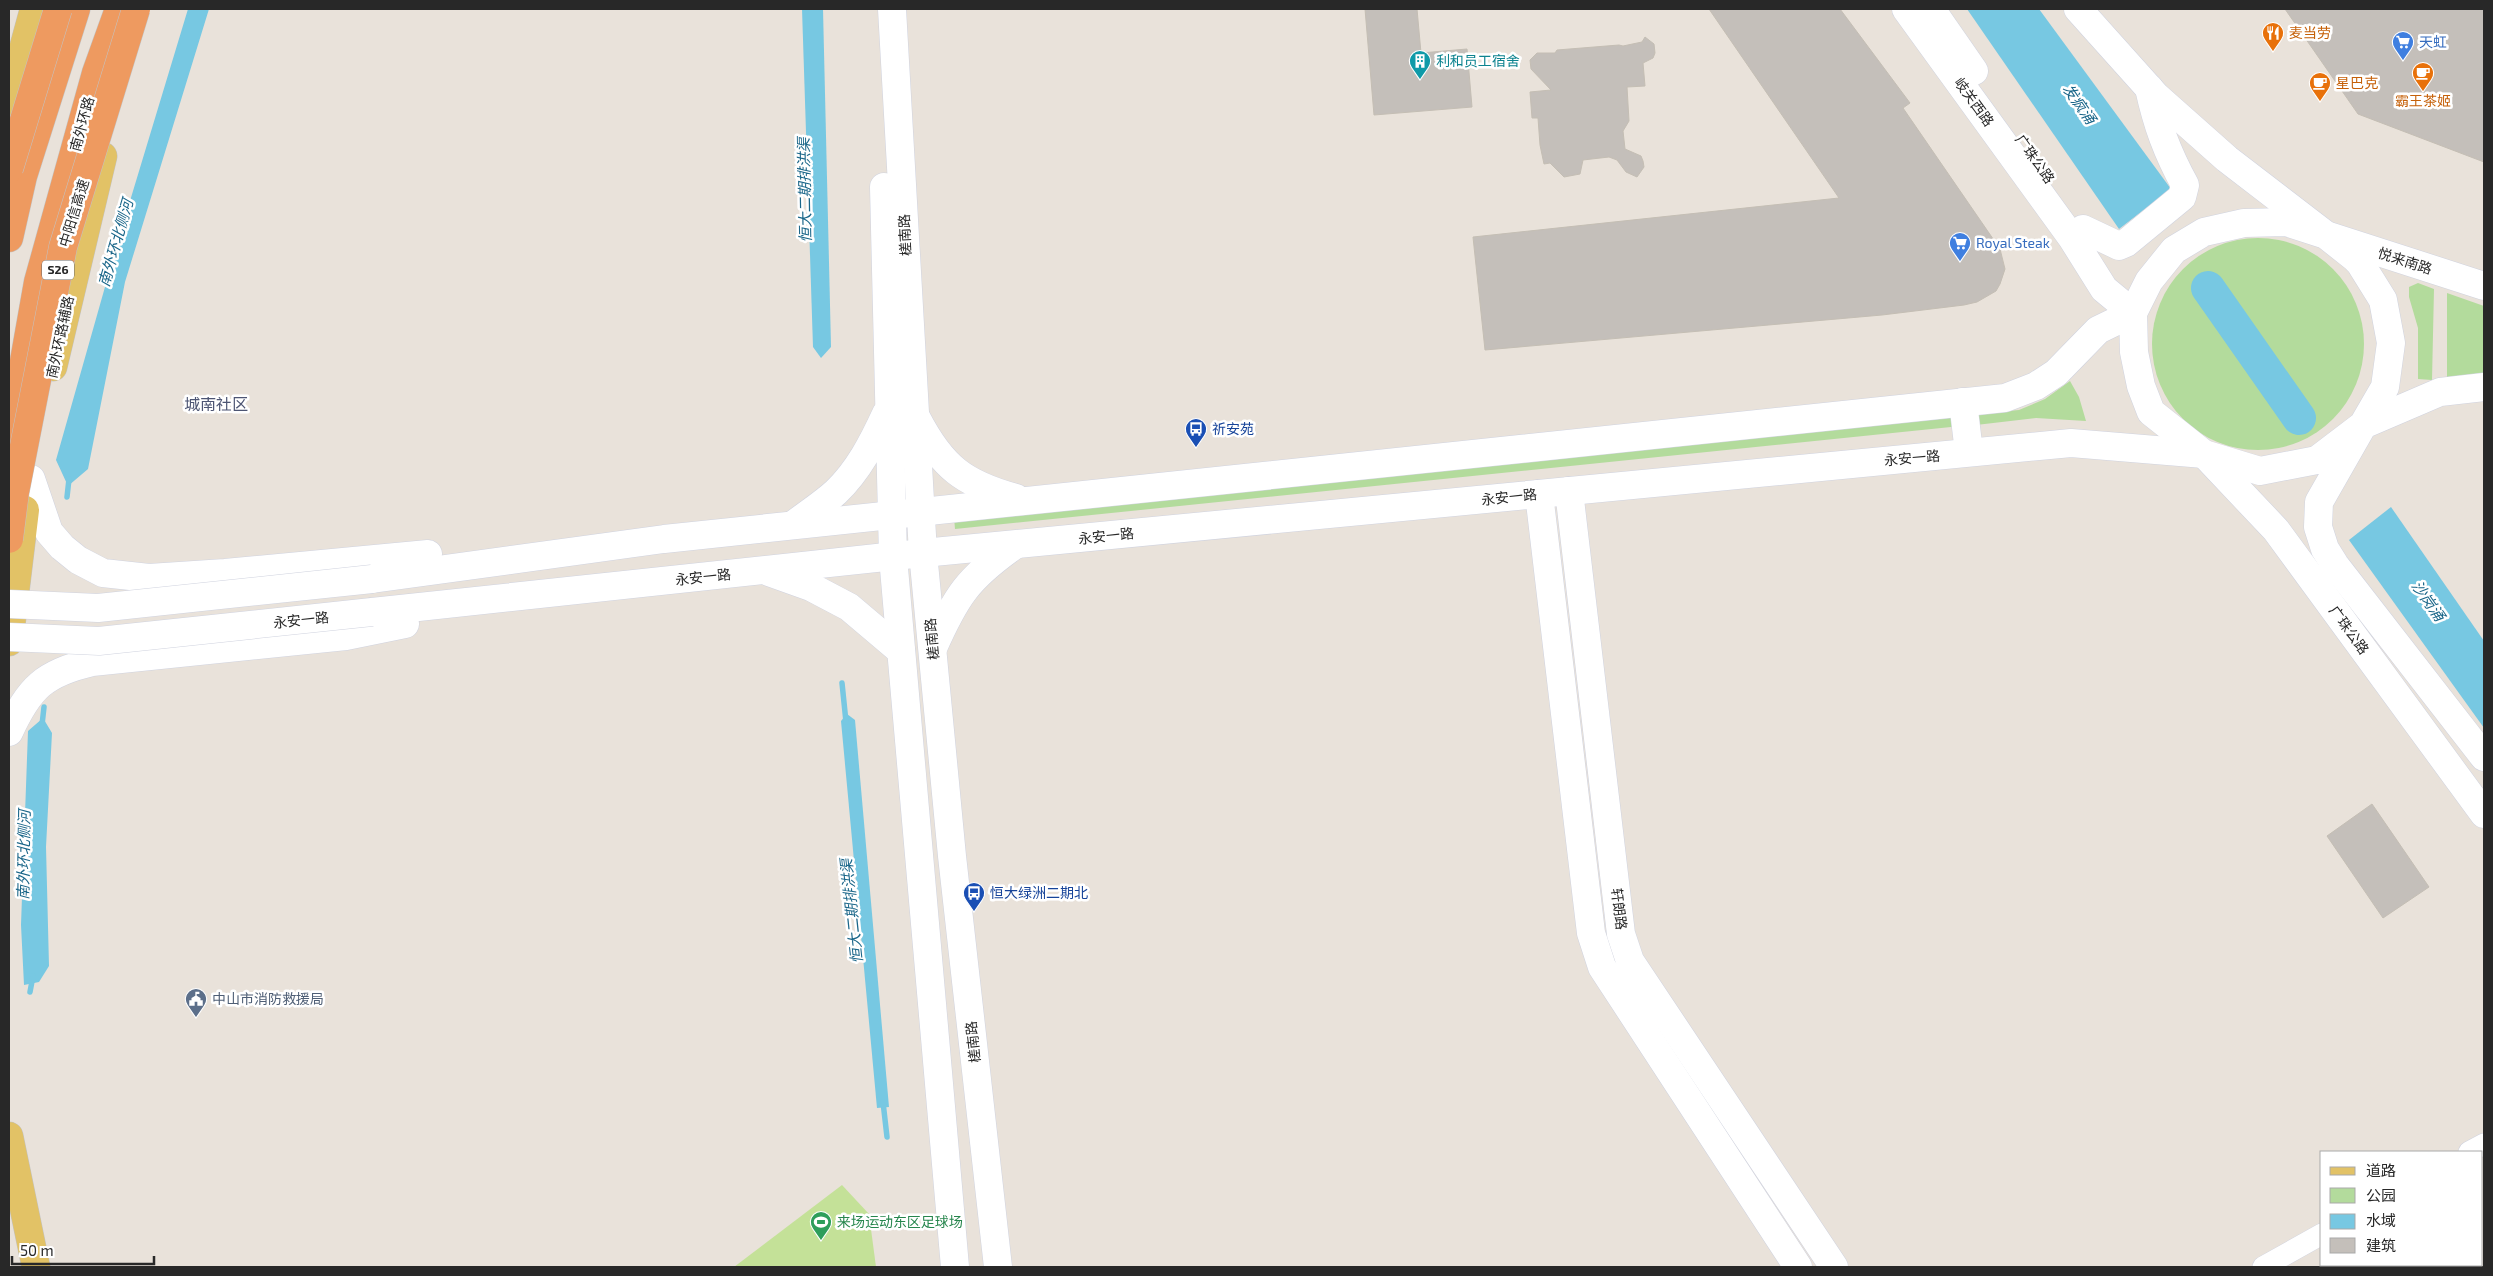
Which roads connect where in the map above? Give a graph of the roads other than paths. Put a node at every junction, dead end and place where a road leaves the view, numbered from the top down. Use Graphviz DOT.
graph roads {
  1 [pos="34,9"];
  2 [pos="58,9"];
  3 [pos="76,9"];
  4 [pos="119,9"];
  5 [pos="136,9"];
  6 [pos="149,9"];
  7 [pos="887,9"];
  8 [pos="892,9"];
  9 [pos="1906,9"];
  10 [pos="1931,9"];
  11 [pos="2078,9"];
  12 [pos="59,63"];
  13 [pos="96,73"];
  14 [pos="2149,88"];
  15 [pos="9,101"];
  16 [pos="9,109"];
  17 [pos="100,166"];
  18 [pos="9,169"];
  19 [pos="2083,229"];
  20 [pos="2326,236"];
  21 [pos="9,238"];
  22 [pos="2484,286"];
  23 [pos="2133,313"];
  24 [pos="2484,387"];
  25 [pos="1963,402"];
  26 [pos="888,408"];
  27 [pos="915,415"];
  28 [pos="2364,425"];
  29 [pos="9,446"];
  30 [pos="1969,452"];
  31 [pos="2204,454"];
  32 [pos="31,479"];
  33 [pos="1569,491"];
  34 [pos="1539,494"];
  35 [pos="1025,500"];
  36 [pos="920,512"];
  37 [pos="891,515"];
  38 [pos="793,525"];
  39 [pos="9,539"];
  40 [pos="664,539"];
  41 [pos="1017,544"];
  42 [pos="923,553"];
  43 [pos="893,557"];
  44 [pos="765,570"];
  45 [pos="573,590"];
  46 [pos="9,604"];
  47 [pos="9,637"];
  48 [pos="9,642"];
  49 [pos="933,650"];
  50 [pos="901,651"];
  51 [pos="9,732"];
  52 [pos="2484,757"];
  53 [pos="2484,814"];
  54 [pos="9,1136"];
  55 [pos="2484,1144"];
  56 [pos="2471,1151"];
  57 [pos="2320,1235"];
  58 [pos="998,1265"];
  59 [pos="36,1267"];
  60 [pos="955,1267"];
  61 [pos="962,1267"];
  62 [pos="1798,1267"];
  63 [pos="1834,1267"];
  64 [pos="2262,1267"];
  1 -- 15 [label="main road"];
  2 -- 18 [label="highway, bridge"];
  3 -- 12 [label="highway"];
  4 -- 13 [label="highway, 南外环路"];
  5 -- 39 [label="highway, 中阳信高速 / S26, bridge"];
  6 -- 17 [label="main road, 南外环路辅路"];
  7 -- 26 [label="main road, 槎南路"];
  8 -- 27 [label="main road, 槎南路"];
  9 -- 23 [label="main road, 岐关西路"];
  10 -- 19 [label="main road, 广珠公路"];
  11 -- 14 [label="main road"];
  12 -- 16 [label="main road"];
  12 -- 21 [label="highway"];
  13 -- 17 [label="main road"];
  13 -- 29 [label="highway, 南外环路"];
  14 -- 19 [label="main road"];
  14 -- 20 [label="main road"];
  17 -- 32 [label="main road, 南外环路辅路"];
  19 -- 23 [label="main road, 广珠公路"];
  20 -- 22 [label="main road, 悦来南路"];
  20 -- 23 [label="main road, 悦来南路"];
  20 -- 28 [label="main road, 广珠公路"];
  23 -- 25 [label="main road"];
  23 -- 31 [label="main road"];
  24 -- 28 [label="main road"];
  25 -- 30 [label="main road"];
  25 -- 35 [label="main road"];
  26 -- 37 [label="main road, 槎南路"];
  26 -- 38 [label="main road"];
  27 -- 35 [label="main road"];
  27 -- 36 [label="main road, 槎南路"];
  28 -- 31 [label="main road"];
  28 -- 52 [label="main road, 广珠公路"];
  30 -- 31 [label="main road, 永安一路"];
  30 -- 33 [label="main road, 永安一路"];
  31 -- 53 [label="main road, 广珠公路"];
  32 -- 40 [label="main road"];
  32 -- 48 [label="main road, 南外环路辅路"];
  33 -- 34 [label="main road, 永安一路"];
  33 -- 63 [label="main road, 轩朗路"];
  34 -- 41 [label="main road, 永安一路"];
  34 -- 62 [label="main road"];
  35 -- 36 [label="main road"];
  36 -- 37 [label="main road"];
  36 -- 42 [label="main road, 槎南路"];
  37 -- 38 [label="main road"];
  37 -- 43 [label="main road, 槎南路"];
  38 -- 40 [label="main road"];
  40 -- 46 [label="main road, bridge"];
  41 -- 42 [label="main road, 永安一路"];
  41 -- 49 [label="main road"];
  42 -- 43 [label="main road, 永安一路"];
  42 -- 49 [label="main road, 槎南路"];
  43 -- 44 [label="main road, 永安一路"];
  43 -- 50 [label="main road, 槎南路"];
  44 -- 45 [label="main road, 永安一路"];
  44 -- 50 [label="main road"];
  45 -- 47 [label="main road, 永安一路, bridge"];
  45 -- 51 [label="main road"];
  49 -- 58 [label="main road, 槎南路"];
  50 -- 60 [label="main road, 槎南路"];
  54 -- 59 [label="main road"];
  55 -- 56 [label="street"];
  57 -- 64 [label="street"];
  58 -- 61 [label="main road"];
}
